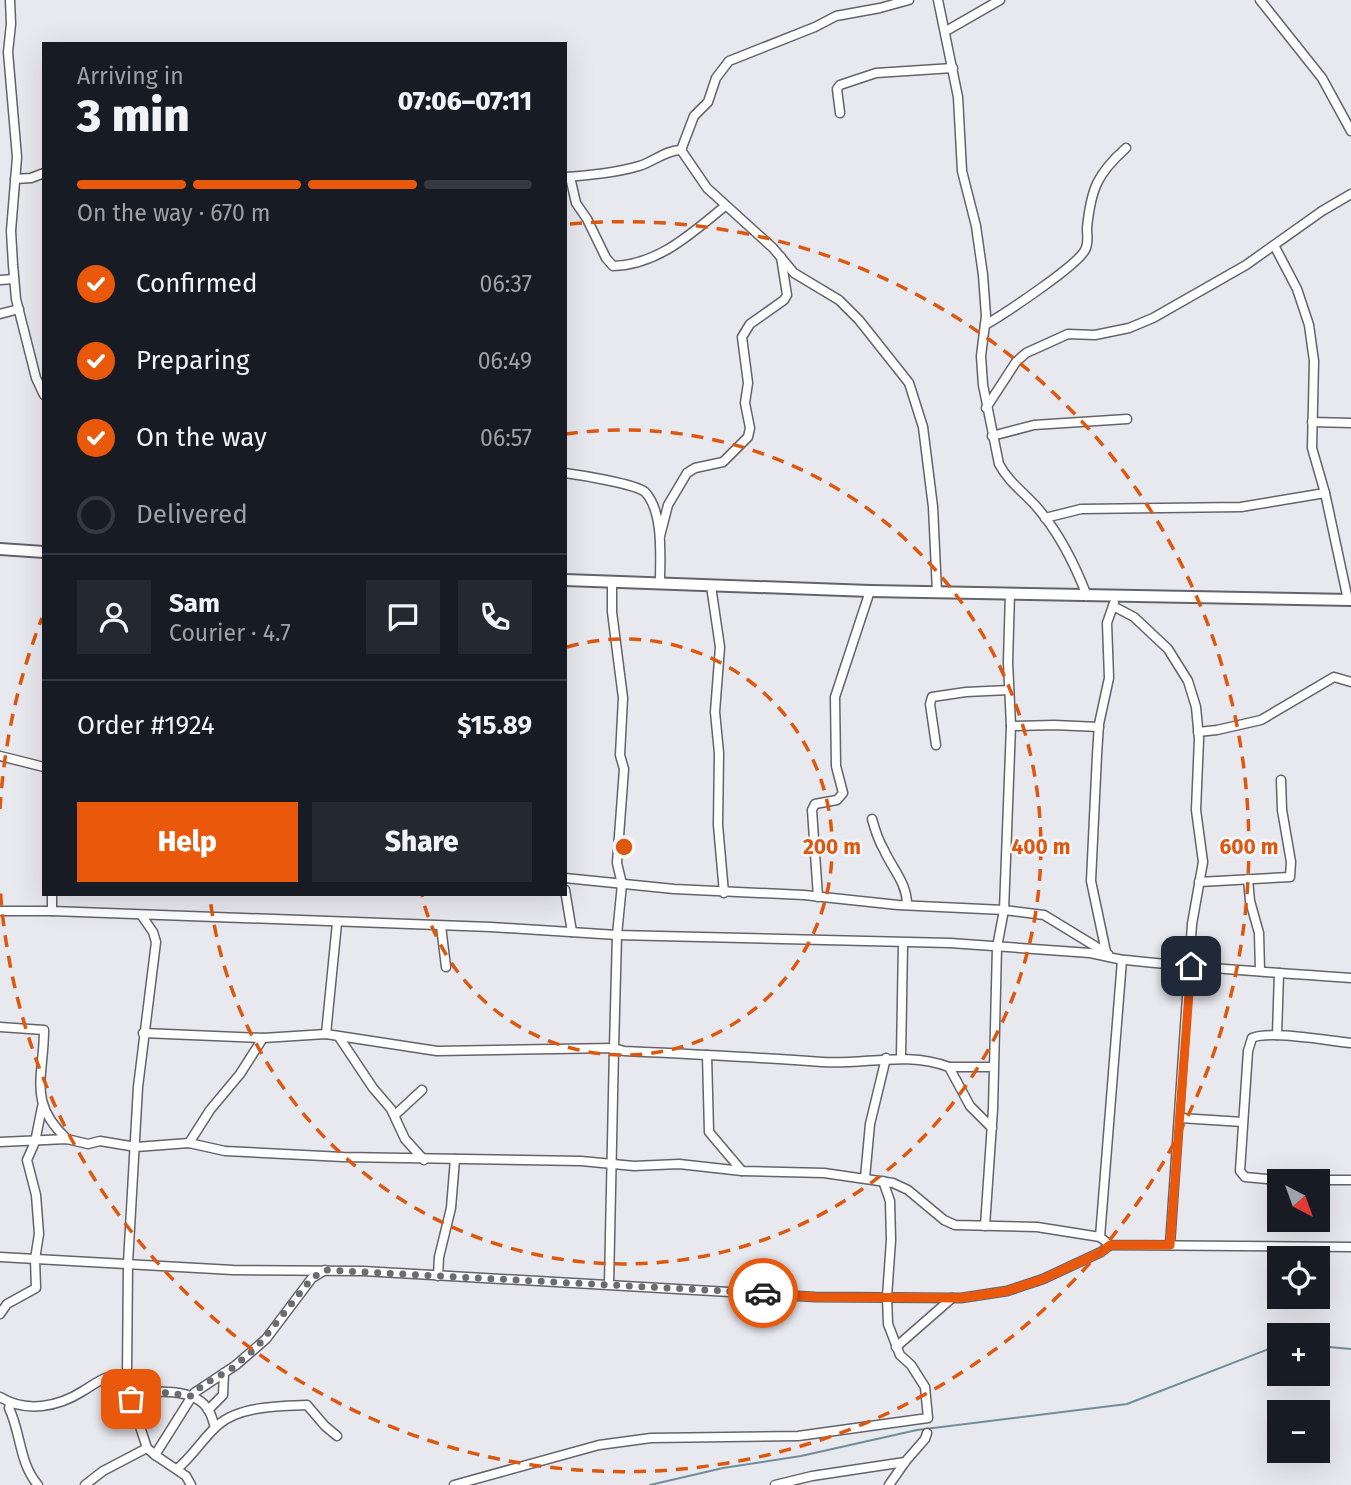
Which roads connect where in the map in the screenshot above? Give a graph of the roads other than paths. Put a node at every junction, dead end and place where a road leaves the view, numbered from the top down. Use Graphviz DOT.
graph roads {
  1 [pos="10,0"];
  2 [pos="909,0"];
  3 [pos="938,0"];
  4 [pos="1000,0"];
  5 [pos="1260,0"];
  6 [pos="946,31"];
  7 [pos="953,68"];
  8 [pos="840,113"];
  9 [pos="1351,131"];
  10 [pos="1126,148"];
  11 [pos="681,150"];
  12 [pos="42,174"];
  13 [pos="568,177"];
  14 [pos="15,179"];
  15 [pos="1351,194"];
  16 [pos="725,206"];
  17 [pos="1275,247"];
  18 [pos="782,257"];
  19 [pos="14,279"];
  20 [pos="0,280"];
  21 [pos="19,309"];
  22 [pos="0,314"];
  23 [pos="985,325"];
  24 [pos="42,391"];
  25 [pos="986,408"];
  26 [pos="1127,419"];
  27 [pos="1312,422"];
  28 [pos="1351,423"];
  29 [pos="992,436"];
  30 [pos="567,473"];
  31 [pos="1325,493"];
  32 [pos="1045,518"];
  33 [pos="660,536"];
  34 [pos="0,549"];
  35 [pos="42,552"];
  36 [pos="567,580"];
  37 [pos="612,582"];
  38 [pos="660,583"];
  39 [pos="710,586"];
  40 [pos="870,592"];
  41 [pos="937,592"];
  42 [pos="1010,593"];
  43 [pos="1087,596"];
  44 [pos="1350,600"];
  45 [pos="1114,601"];
  46 [pos="1351,682"];
  47 [pos="1009,690"];
  48 [pos="1011,726"];
  49 [pos="1099,727"];
  50 [pos="1198,732"];
  51 [pos="936,745"];
  52 [pos="0,756"];
  53 [pos="42,766"];
  54 [pos="1281,780"];
  55 [pos="872,819"];
  56 [pos="567,878"];
  57 [pos="1248,879"];
  58 [pos="1199,882"];
  59 [pos="622,884"];
  60 [pos="724,893"];
  61 [pos="52,896"];
  62 [pos="566,896"];
  63 [pos="818,897"];
  64 [pos="907,905"];
  65 [pos="1004,910"];
  66 [pos="0,911"];
  67 [pos="52,911"];
  68 [pos="142,916"];
  69 [pos="337,923"];
  70 [pos="441,926"];
  71 [pos="572,932"];
  72 [pos="617,935"];
  73 [pos="903,943"];
  74 [pos="996,947"];
  75 [pos="1108,954"];
  76 [pos="1122,960"];
  77 [pos="1191,966"];
  78 [pos="446,967"];
  79 [pos="1260,971"];
  80 [pos="1279,973"];
  81 [pos="1351,978"];
  82 [pos="0,1027"];
  83 [pos="143,1033"];
  84 [pos="326,1034"];
  85 [pos="1277,1035"];
  86 [pos="339,1037"];
  87 [pos="263,1038"];
  88 [pos="1351,1043"];
  89 [pos="614,1048"];
  90 [pos="707,1055"];
  91 [pos="901,1057"];
  92 [pos="886,1058"];
  93 [pos="948,1067"];
  94 [pos="993,1067"];
  95 [pos="422,1090"];
  96 [pos="42,1107"];
  97 [pos="395,1115"];
  98 [pos="1180,1118"];
  99 [pos="1243,1122"];
  100 [pos="992,1128"];
  101 [pos="67,1139"];
  102 [pos="0,1142"];
  103 [pos="36,1142"];
  104 [pos="188,1143"];
  105 [pos="136,1147"];
  106 [pos="455,1159"];
  107 [pos="424,1160"];
  108 [pos="611,1163"];
  109 [pos="743,1171"];
  110 [pos="865,1178"];
  111 [pos="1351,1180"];
  112 [pos="883,1181"];
  113 [pos="985,1226"];
  114 [pos="1100,1237"];
  115 [pos="1110,1245"];
  116 [pos="1170,1245"];
  117 [pos="1351,1247"];
  118 [pos="0,1257"];
  119 [pos="35,1259"];
  120 [pos="128,1263"];
  121 [pos="325,1270"];
  122 [pos="438,1276"];
  123 [pos="609,1284"];
  124 [pos="887,1297"];
  125 [pos="952,1298"];
  126 [pos="0,1314"];
  127 [pos="896,1347"];
  128 [pos="224,1373"];
  129 [pos="128,1376"];
  130 [pos="131,1396"];
  131 [pos="191,1396"];
  132 [pos="0,1397"];
  133 [pos="11,1403"];
  134 [pos="208,1410"];
  135 [pos="215,1427"];
  136 [pos="927,1433"];
  137 [pos="337,1436"];
  138 [pos="147,1448"];
  139 [pos="155,1455"];
  140 [pos="905,1462"];
  141 [pos="177,1469"];
  142 [pos="38,1485"];
  143 [pos="85,1485"];
  144 [pos="191,1485"];
  145 [pos="454,1485"];
  146 [pos="775,1485"];
  147 [pos="890,1485"];
  1 -- 14 [label="street"];
  2 -- 11 [label="street"];
  3 -- 6 [label="street"];
  4 -- 6 [label="street"];
  5 -- 9 [label="street"];
  6 -- 7 [label="street"];
  7 -- 8 [label="street"];
  7 -- 23 [label="street"];
  10 -- 23 [label="street"];
  11 -- 13 [label="street"];
  11 -- 16 [label="street"];
  12 -- 14 [label="street"];
  13 -- 16 [label="street"];
  14 -- 19 [label="street"];
  15 -- 17 [label="street"];
  16 -- 18 [label="street"];
  17 -- 25 [label="street"];
  17 -- 27 [label="street"];
  18 -- 33 [label="street"];
  18 -- 41 [label="street"];
  19 -- 20 [label="street"];
  19 -- 21 [label="street"];
  21 -- 22 [label="street"];
  21 -- 24 [label="street"];
  23 -- 25 [label="street"];
  25 -- 29 [label="street"];
  26 -- 29 [label="street"];
  27 -- 28 [label="street"];
  27 -- 31 [label="street"];
  29 -- 32 [label="street"];
  30 -- 33 [label="street"];
  31 -- 32 [label="street"];
  31 -- 44 [label="street"];
  32 -- 43 [label="street"];
  33 -- 38 [label="street"];
  34 -- 35 [label="street"];
  36 -- 37 [label="street"];
  37 -- 38 [label="street"];
  37 -- 59 [label="street"];
  38 -- 39 [label="street"];
  39 -- 40 [label="street"];
  39 -- 60 [label="street"];
  40 -- 41 [label="street"];
  40 -- 63 [label="street"];
  41 -- 42 [label="street"];
  42 -- 43 [label="street"];
  42 -- 47 [label="street"];
  43 -- 45 [label="street"];
  44 -- 45 [label="street"];
  45 -- 49 [label="street"];
  45 -- 50 [label="street"];
  46 -- 50 [label="street"];
  47 -- 48 [label="street"];
  47 -- 51 [label="street"];
  48 -- 49 [label="street"];
  48 -- 65 [label="street"];
  49 -- 75 [label="street"];
  50 -- 58 [label="street"];
  52 -- 53 [label="street"];
  54 -- 57 [label="street"];
  55 -- 64 [label="street"];
  56 -- 59 [label="street"];
  57 -- 58 [label="street"];
  57 -- 79 [label="street"];
  58 -- 77 [label="street"];
  59 -- 60 [label="street"];
  59 -- 72 [label="street"];
  60 -- 63 [label="street"];
  61 -- 67 [label="street"];
  62 -- 71 [label="street"];
  63 -- 64 [label="street"];
  64 -- 65 [label="street"];
  65 -- 74 [label="street"];
  65 -- 75 [label="street"];
  66 -- 67 [label="street"];
  67 -- 68 [label="street"];
  68 -- 69 [label="street"];
  68 -- 83 [label="street"];
  69 -- 70 [label="street"];
  69 -- 84 [label="street"];
  70 -- 71 [label="street"];
  70 -- 78 [label="street"];
  71 -- 72 [label="street"];
  72 -- 73 [label="street"];
  72 -- 89 [label="street"];
  73 -- 74 [label="street"];
  73 -- 91 [label="street"];
  74 -- 75 [label="street"];
  74 -- 94 [label="street"];
  75 -- 76 [label="street"];
  76 -- 77 [label="street"];
  76 -- 114 [label="street"];
  77 -- 79 [label="street"];
  77 -- 98 [label="street"];
  79 -- 80 [label="street"];
  80 -- 81 [label="street"];
  80 -- 85 [label="street"];
  82 -- 96 [label="street"];
  83 -- 87 [label="street"];
  83 -- 105 [label="street"];
  84 -- 86 [label="street"];
  84 -- 87 [label="street"];
  85 -- 88 [label="street"];
  85 -- 99 [label="street"];
  86 -- 89 [label="street"];
  86 -- 97 [label="street"];
  87 -- 104 [label="street"];
  89 -- 90 [label="street"];
  89 -- 108 [label="street"];
  90 -- 92 [label="street"];
  90 -- 109 [label="street"];
  91 -- 92 [label="street"];
  91 -- 93 [label="street"];
  92 -- 110 [label="street"];
  93 -- 94 [label="street"];
  93 -- 100 [label="street"];
  94 -- 100 [label="street"];
  95 -- 97 [label="street"];
  96 -- 101 [label="street"];
  96 -- 103 [label="street"];
  97 -- 107 [label="street"];
  98 -- 99 [label="street"];
  98 -- 116 [label="street"];
  99 -- 111 [label="street"];
  100 -- 113 [label="street"];
  101 -- 103 [label="street"];
  101 -- 105 [label="street"];
  102 -- 103 [label="street"];
  103 -- 119 [label="street"];
  104 -- 105 [label="street"];
  104 -- 107 [label="street"];
  105 -- 120 [label="street"];
  106 -- 107 [label="street"];
  106 -- 108 [label="street"];
  106 -- 122 [label="street"];
  108 -- 109 [label="street"];
  108 -- 123 [label="street"];
  109 -- 110 [label="street"];
  110 -- 112 [label="street"];
  112 -- 113 [label="street"];
  112 -- 124 [label="street"];
  113 -- 114 [label="street"];
  114 -- 115 [label="street"];
  115 -- 116 [label="street"];
  115 -- 125 [label="street"];
  116 -- 117 [label="street"];
  118 -- 119 [label="street"];
  119 -- 120 [label="street"];
  119 -- 126 [label="street"];
  120 -- 121 [label="street"];
  120 -- 129 [label="street"];
  121 -- 122 [label="street"];
  121 -- 128 [label="street"];
  122 -- 123 [label="street"];
  123 -- 124 [label="street"];
  124 -- 125 [label="street"];
  124 -- 127 [label="street"];
  125 -- 127 [label="street"];
  127 -- 145 [label="street"];
  128 -- 131 [label="street"];
  128 -- 134 [label="street"];
  129 -- 130 [label="street"];
  129 -- 133 [label="street"];
  130 -- 131 [label="street"];
  130 -- 138 [label="street"];
  131 -- 134 [label="street"];
  131 -- 139 [label="street"];
  132 -- 133 [label="street"];
  133 -- 142 [label="street"];
  134 -- 135 [label="street"];
  135 -- 137 [label="street"];
  135 -- 141 [label="street"];
  136 -- 140 [label="street"];
  138 -- 139 [label="street"];
  138 -- 143 [label="street"];
  139 -- 141 [label="street"];
  140 -- 146 [label="street"];
  140 -- 147 [label="street"];
  141 -- 144 [label="street"];
}
